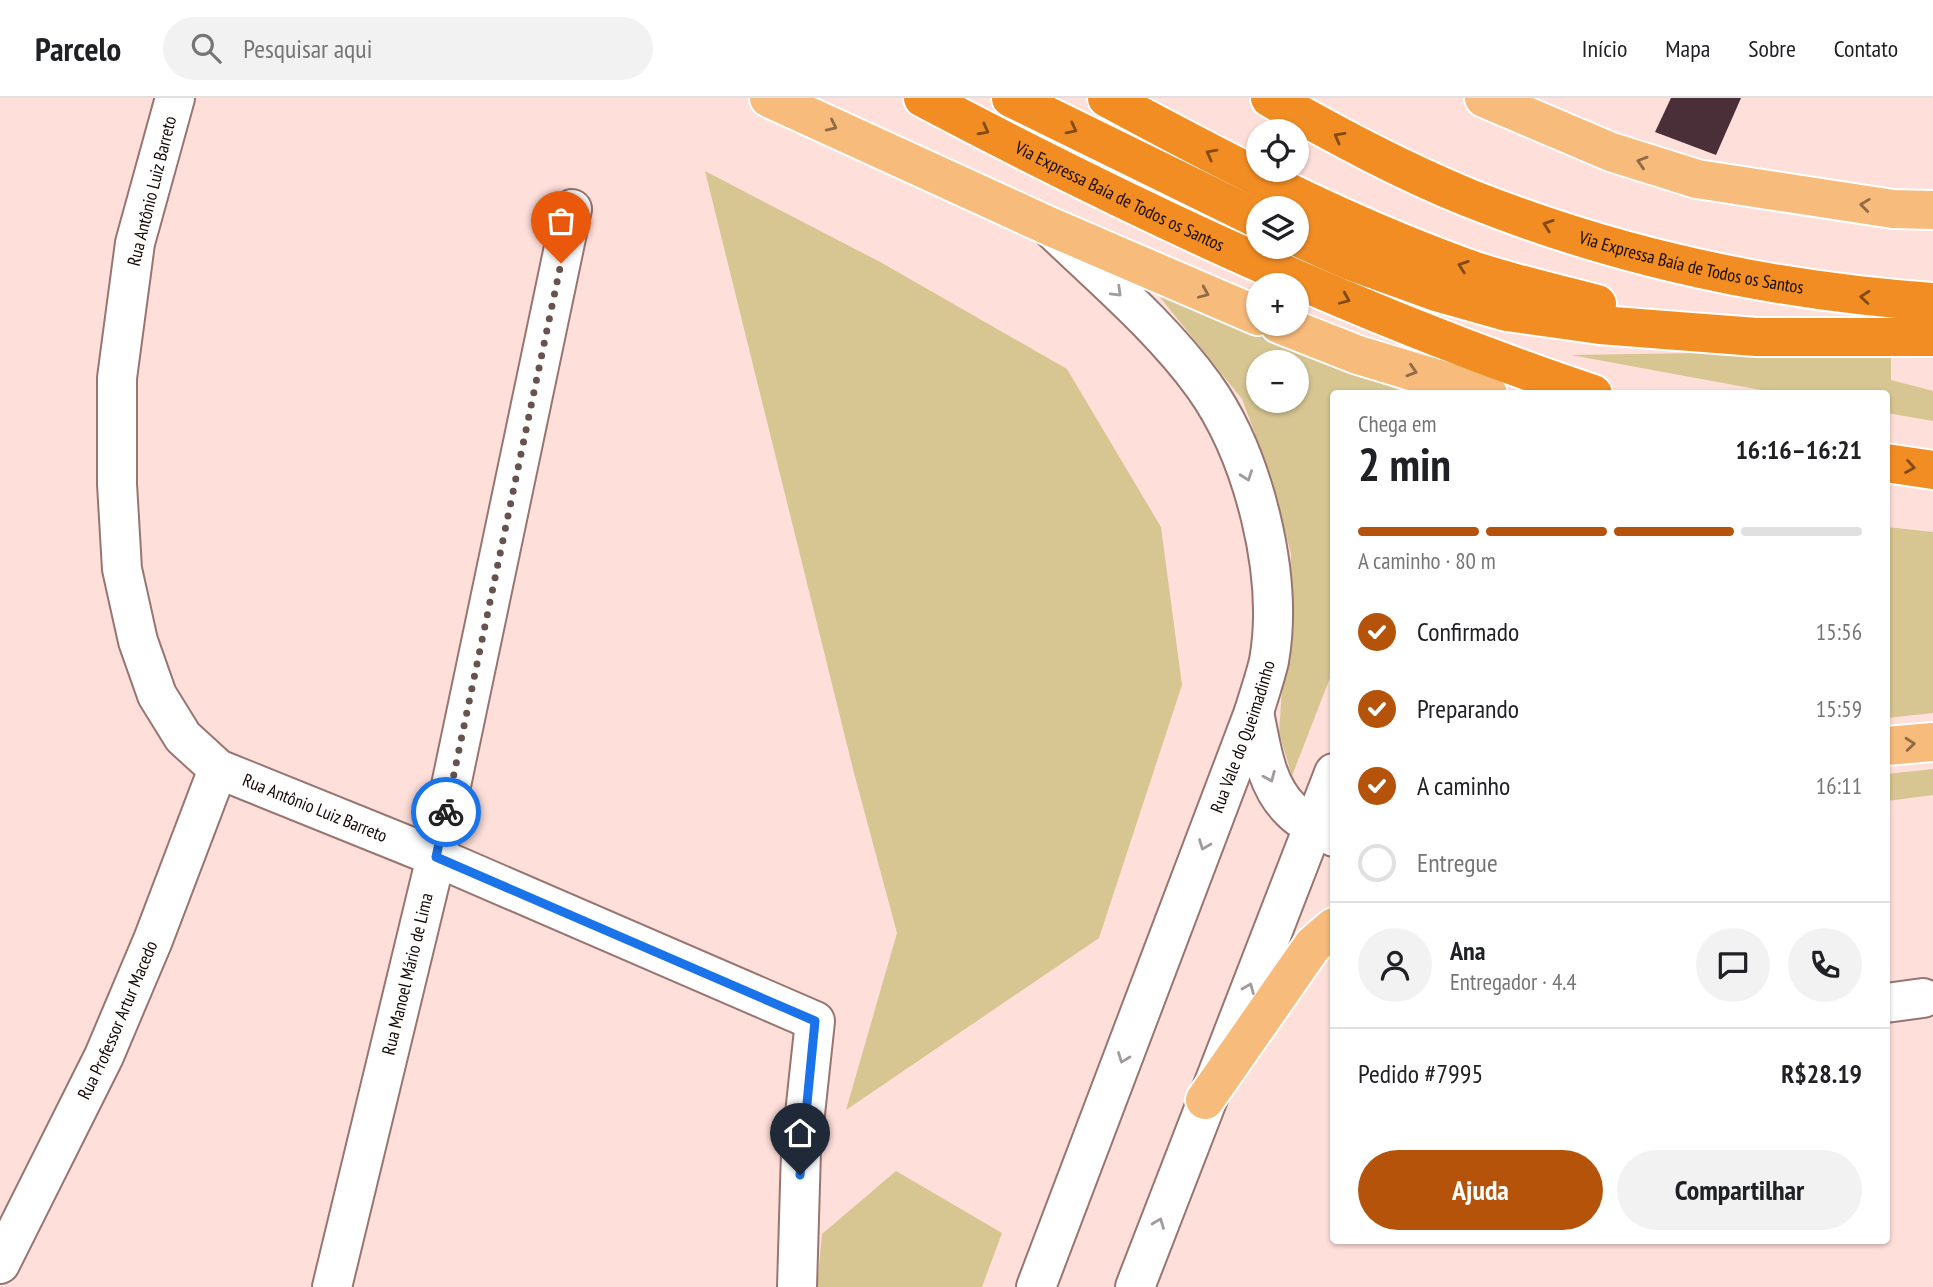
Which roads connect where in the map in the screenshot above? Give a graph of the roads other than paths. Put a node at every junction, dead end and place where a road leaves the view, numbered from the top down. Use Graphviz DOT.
graph roads {
  1 [pos="174,98"];
  2 [pos="769,98"];
  3 [pos="923,98"];
  4 [pos="1011,98"];
  5 [pos="1107,98"];
  6 [pos="1270,98"];
  7 [pos="1484,98"];
  8 [pos="572,209"];
  9 [pos="1933,210"];
  10 [pos="1246,213"];
  11 [pos="1051,227"];
  12 [pos="1309,242"];
  13 [pos="1933,302"];
  14 [pos="1246,311"];
  15 [pos="1694,330"];
  16 [pos="1309,336"];
  17 [pos="1933,337"];
  18 [pos="1475,390"];
  19 [pos="1581,390"];
  20 [pos="1890,464"];
  21 [pos="1933,470"];
  22 [pos="1254,712"];
  23 [pos="1933,742"];
  24 [pos="1890,747"];
  25 [pos="218,769"];
  26 [pos="1330,796"];
  27 [pos="1324,831"];
  28 [pos="436,857"];
  29 [pos="1330,930"];
  30 [pos="1205,1100"];
  31 [pos="0,1264"];
  32 [pos="331,1287"];
  33 [pos="797,1287"];
  34 [pos="1036,1287"];
  35 [pos="1135,1287"];
  1 -- 25 [label="street, Rua Antônio Luiz Barreto"];
  2 -- 11 [label="main road, one-way"];
  3 -- 19 [label="highway, Via Expressa Baía de Todos os Santos, one-way"];
  4 -- 10 [label="highway, one-way"];
  15 -- 5 [label="highway, one-way"];
  13 -- 6 [label="highway, Via Expressa Baía de Todos os Santos, one-way"];
  9 -- 7 [label="main road, one-way"];
  8 -- 28 [label="street, Rua Manoel Mário de Lima"];
  11 -- 14 [label="main road, one-way"];
  11 -- 22 [label="street, Rua Vale do Queimadinho, one-way"];
  12 -- 15 [label="highway"];
  15 -- 17 [label="highway"];
  16 -- 18 [label="main road, one-way"];
  20 -- 21 [label="highway, one-way"];
  22 -- 27 [label="street, one-way"];
  22 -- 34 [label="street, Rua Vale do Queimadinho, one-way"];
  24 -- 23 [label="main road, one-way"];
  25 -- 28 [label="street, Rua Antônio Luiz Barreto"];
  25 -- 31 [label="street, Rua Professor Artur Macedo"];
  26 -- 27 [label="street"];
  30 -- 27 [label="street, one-way"];
  28 -- 32 [label="street, Rua Manoel Mário de Lima"];
  28 -- 33 [label="street, Rua Antônio Luiz Barreto"];
  29 -- 30 [label="main road"];
  35 -- 30 [label="street, one-way"];
}
